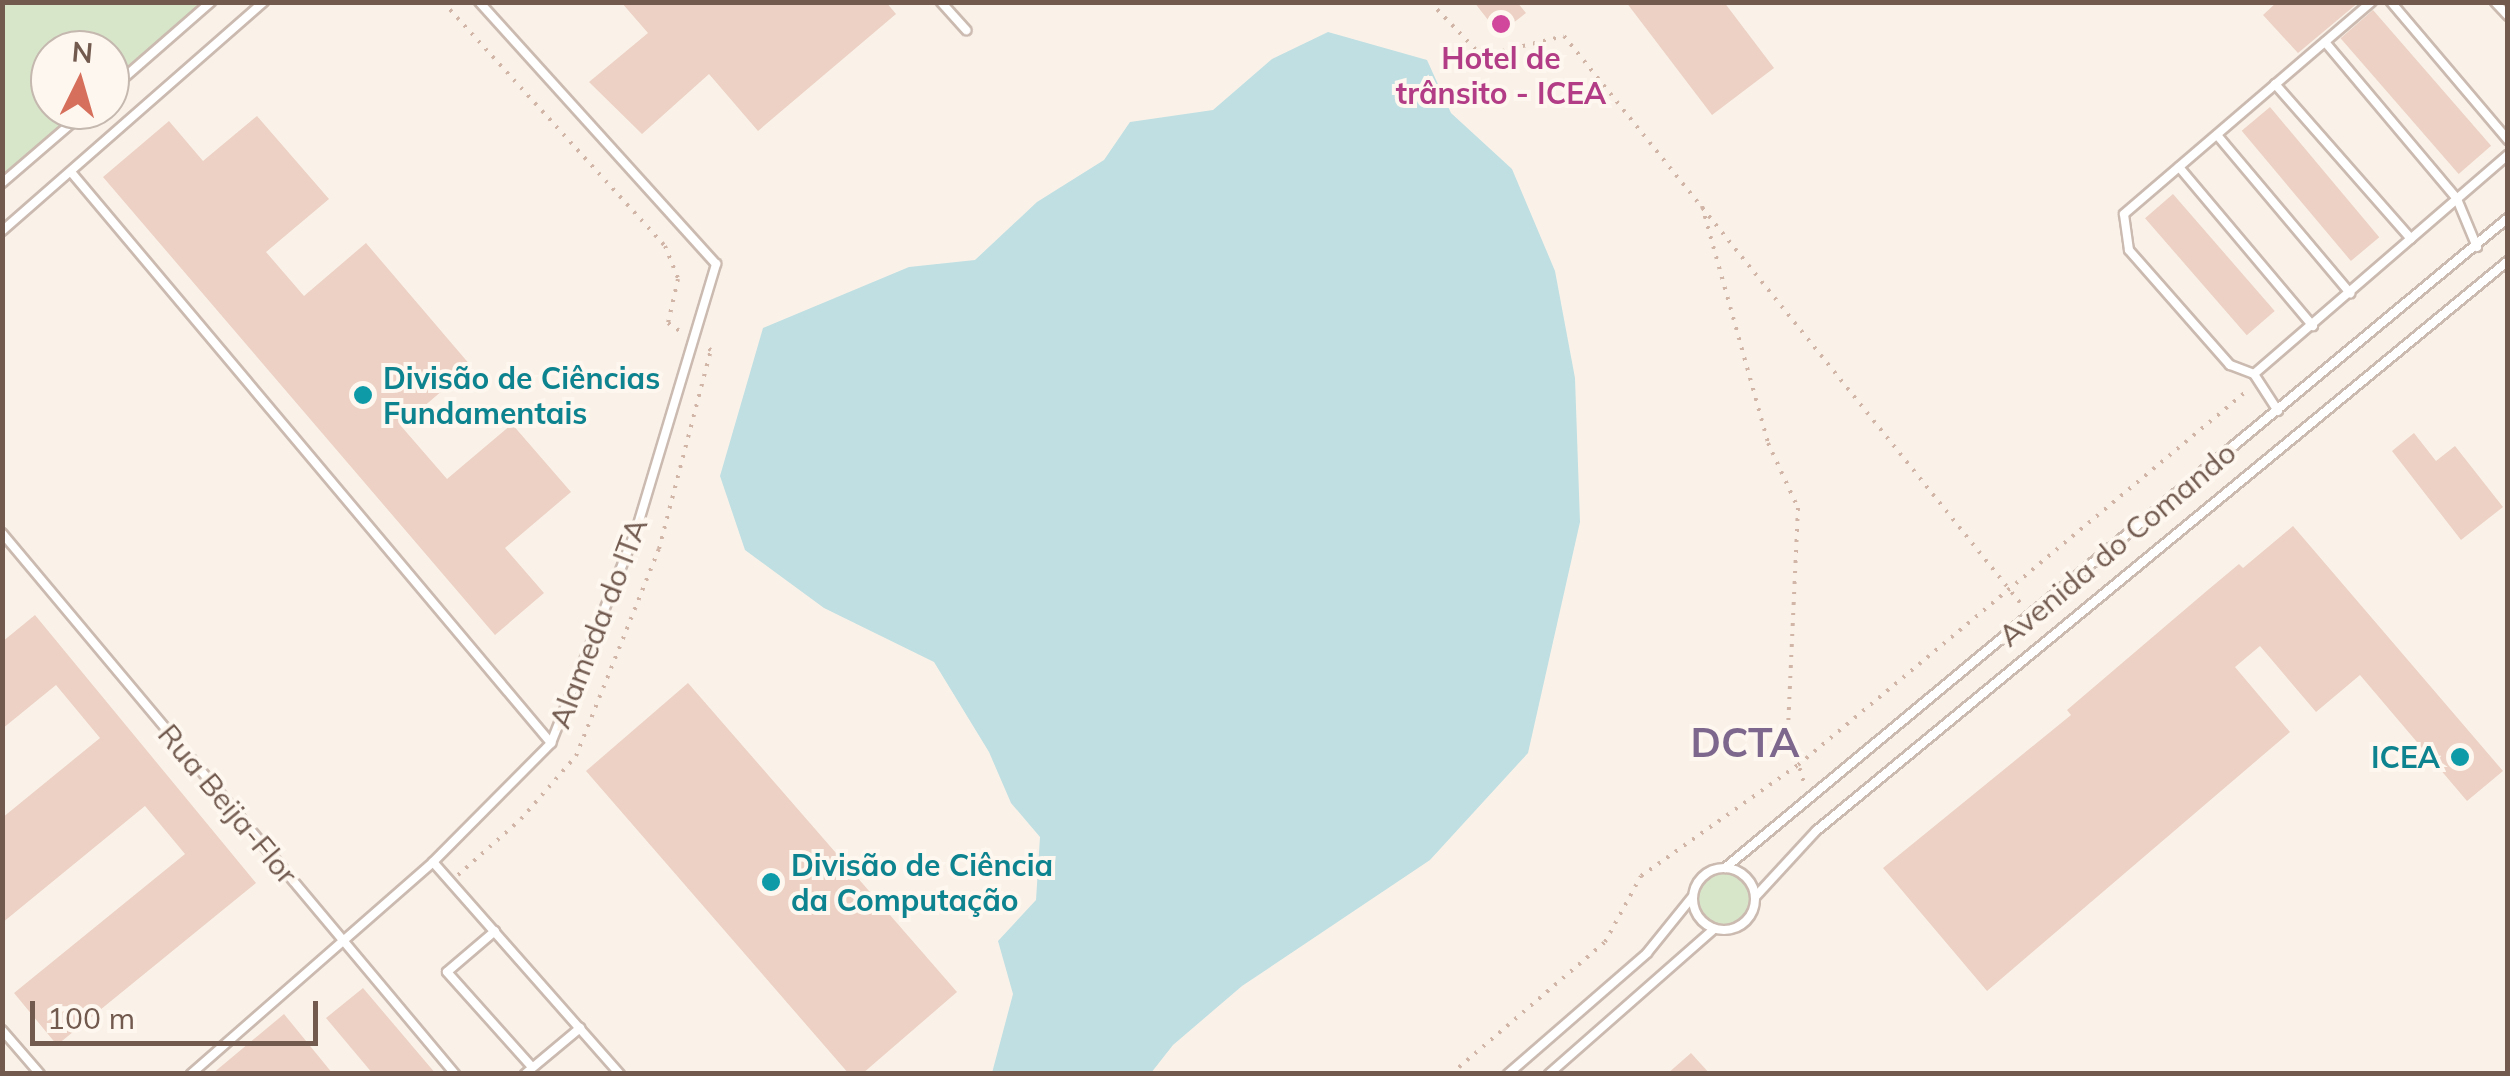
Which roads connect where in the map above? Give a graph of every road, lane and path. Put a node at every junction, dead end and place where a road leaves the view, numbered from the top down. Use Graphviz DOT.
graph roads {
  1 [pos="211,2"];
  2 [pos="264,2"];
  3 [pos="444,2"];
  4 [pos="479,2"];
  5 [pos="942,2"];
  6 [pos="1430,2"];
  7 [pos="2371,2"];
  8 [pos="2391,2"];
  9 [pos="2495,2"];
  10 [pos="2508,16"];
  11 [pos="966,30"];
  12 [pos="2325,42"];
  13 [pos="130,73"];
  14 [pos="2275,84"];
  15 [pos="64,130"];
  16 [pos="2216,135"];
  17 [pos="2508,140"];
  18 [pos="2508,155"];
  19 [pos="2179,166"];
  20 [pos="71,172"];
  21 [pos="2,184"];
  22 [pos="2457,199"];
  23 [pos="1701,201"];
  24 [pos="2508,218"];
  25 [pos="2,232"];
  26 [pos="2411,240"];
  27 [pos="2477,247"];
  28 [pos="2508,260"];
  29 [pos="2350,293"];
  30 [pos="2313,326"];
  31 [pos="694,341"];
  32 [pos="2257,377"];
  33 [pos="2278,411"];
  34 [pos="2,533"];
  35 [pos="2011,591"];
  36 [pos="2031,616"];
  37 [pos="550,743"];
  38 [pos="1798,765"];
  39 [pos="1809,800"];
  40 [pos="433,862"];
  41 [pos="1724,868"];
  42 [pos="451,882"];
  43 [pos="1693,896"];
  44 [pos="1756,896"];
  45 [pos="1714,929"];
  46 [pos="495,932"];
  47 [pos="342,942"];
  48 [pos="580,1028"];
  49 [pos="2,1030"];
  50 [pos="529,1070"];
  51 [pos="40,1074"];
  52 [pos="191,1074"];
  53 [pos="455,1074"];
  54 [pos="620,1074"];
  55 [pos="1451,1074"];
  56 [pos="1508,1074"];
  57 [pos="1550,1074"];
  1 -- 13 [label="lane"];
  2 -- 20 [label="lane"];
  3 -- 31 [label="path"];
  4 -- 31 [label="lane, Alameda do ITA"];
  5 -- 11 [label="lane"];
  6 -- 23 [label="path"];
  7 -- 12 [label="lane"];
  8 -- 17 [label="lane"];
  9 -- 10 [label="lane"];
  12 -- 14 [label="lane"];
  12 -- 22 [label="lane"];
  14 -- 16 [label="lane"];
  14 -- 26 [label="lane"];
  15 -- 21 [label="lane"];
  16 -- 19 [label="lane"];
  16 -- 29 [label="lane"];
  18 -- 22 [label="lane"];
  19 -- 30 [label="lane"];
  19 -- 32 [label="lane"];
  20 -- 25 [label="lane"];
  20 -- 37 [label="lane"];
  22 -- 26 [label="lane"];
  22 -- 27 [label="lane"];
  23 -- 35 [label="path"];
  23 -- 38 [label="path"];
  24 -- 27 [label="lane, Avenida do Comando"];
  26 -- 29 [label="lane"];
  27 -- 33 [label="lane, Avenida do Comando"];
  28 -- 44 [label="lane, Avenida do Comando"];
  29 -- 30 [label="lane"];
  30 -- 32 [label="lane"];
  31 -- 37 [label="lane, Alameda do ITA"];
  31 -- 42 [label="path"];
  32 -- 33 [label="lane"];
  32 -- 35 [label="path"];
  33 -- 36 [label="lane, Avenida do Comando"];
  34 -- 47 [label="lane, Rua Beija-Flor"];
  35 -- 36 [label="path"];
  35 -- 38 [label="path"];
  36 -- 39 [label="lane, Avenida do Comando"];
  37 -- 40 [label="lane, Alameda do ITA"];
  38 -- 39 [label="path"];
  38 -- 55 [label="path"];
  39 -- 41 [label="lane, Avenida do Comando"];
  40 -- 42 [label="lane"];
  40 -- 47 [label="lane, Alameda do ITA"];
  41 -- 43 [label="lane"];
  41 -- 44 [label="lane"];
  42 -- 46 [label="lane"];
  43 -- 45 [label="lane"];
  43 -- 56 [label="lane"];
  44 -- 45 [label="lane"];
  45 -- 57 [label="lane"];
  46 -- 48 [label="lane"];
  46 -- 50 [label="lane"];
  47 -- 52 [label="lane, Alameda do ITA"];
  47 -- 53 [label="lane, Rua Beija-Flor"];
  48 -- 50 [label="lane"];
  48 -- 54 [label="lane"];
  49 -- 51 [label="lane"];
}
